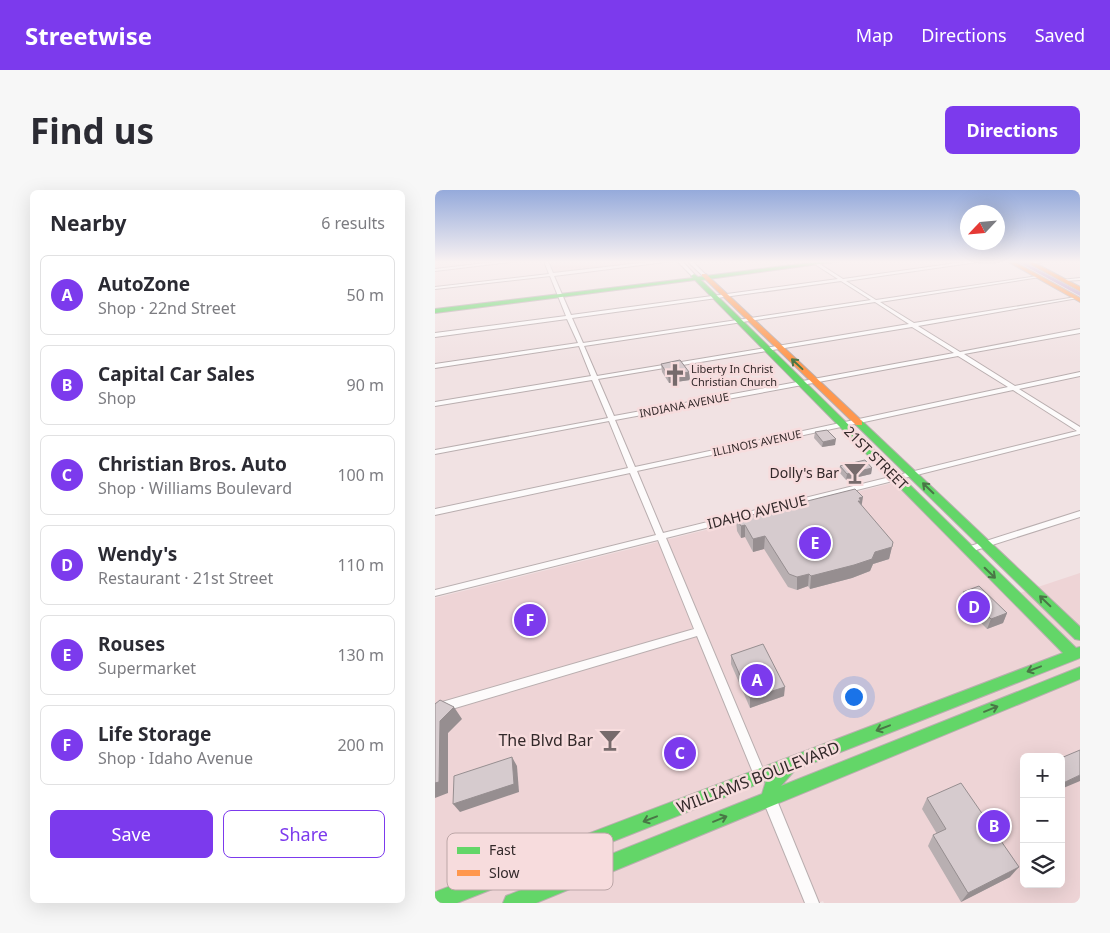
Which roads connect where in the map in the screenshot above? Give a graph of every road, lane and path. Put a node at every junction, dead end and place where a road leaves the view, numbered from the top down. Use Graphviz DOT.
graph roads {
  1 [pos="557,294"];
  2 [pos="559,294"];
  3 [pos="717,294"];
  4 [pos="740,294"];
  5 [pos="864,294"];
  6 [pos="921,294"];
  7 [pos="1079,295"];
  8 [pos="720,297"];
  9 [pos="875,301"];
  10 [pos="435,310"];
  11 [pos="569,317"];
  12 [pos="744,320"];
  13 [pos="913,325"];
  14 [pos="1080,331"];
  15 [pos="435,335"];
  16 [pos="579,344"];
  17 [pos="779,347"];
  18 [pos="767,349"];
  19 [pos="958,353"];
  20 [pos="435,366"];
  21 [pos="1080,374"];
  22 [pos="593,376"];
  23 [pos="814,380"];
  24 [pos="801,382"];
  25 [pos="1013,388"];
  26 [pos="435,404"];
  27 [pos="611,418"];
  28 [pos="857,421"];
  29 [pos="842,424"];
  30 [pos="1080,431"];
  31 [pos="435,452"];
  32 [pos="632,470"];
  33 [pos="912,473"];
  34 [pos="895,477"];
  35 [pos="435,512"];
  36 [pos="1080,514"];
  37 [pos="660,537"];
  38 [pos="985,544"];
  39 [pos="967,550"];
  40 [pos="435,593"];
  41 [pos="699,631"];
  42 [pos="1080,635"];
  43 [pos="1077,653"];
  44 [pos="1080,666"];
  45 [pos="1080,673"];
  46 [pos="1056,682"];
  47 [pos="435,709"];
  48 [pos="799,761"];
  49 [pos="760,776"];
  50 [pos="769,798"];
  51 [pos="613,833"];
  52 [pos="613,862"];
  53 [pos="466,890"];
  54 [pos="545,890"];
  55 [pos="435,902"];
  56 [pos="513,903"];
  57 [pos="812,903"];
  1 -- 10 [label="street"];
  2 -- 11 [label="street"];
  3 -- 8 [label="street, 21ST STREET"];
  4 -- 8 [label="street"];
  5 -- 9 [label="street"];
  6 -- 9 [label="street"];
  7 -- 13 [label="street"];
  8 -- 11 [label="street"];
  8 -- 12 [label="street, 21ST STREET"];
  9 -- 12 [label="street"];
  9 -- 13 [label="street"];
  11 -- 15 [label="street"];
  11 -- 16 [label="street"];
  12 -- 16 [label="street"];
  12 -- 17 [label="street, 21ST STREET"];
  12 -- 18 [label="street, 21ST STREET"];
  13 -- 17 [label="street"];
  13 -- 19 [label="street"];
  14 -- 19 [label="street, INDIANA AVENUE"];
  16 -- 20 [label="street"];
  16 -- 22 [label="street"];
  17 -- 18 [label="street"];
  23 -- 17 [label="street, 21ST STREET, one-way"];
  18 -- 22 [label="street"];
  18 -- 24 [label="street, 21ST STREET"];
  19 -- 23 [label="street, INDIANA AVENUE"];
  19 -- 25 [label="street"];
  21 -- 25 [label="street, ILLINOIS AVENUE"];
  22 -- 26 [label="street"];
  22 -- 27 [label="street"];
  23 -- 24 [label="street, INDIANA AVENUE"];
  23 -- 28 [label="street, 21ST STREET"];
  24 -- 27 [label="street, INDIANA AVENUE"];
  24 -- 29 [label="street, 21ST STREET"];
  25 -- 28 [label="street, ILLINOIS AVENUE"];
  25 -- 30 [label="street"];
  27 -- 31 [label="street, INDIANA AVENUE"];
  27 -- 32 [label="street"];
  28 -- 29 [label="street, ILLINOIS AVENUE"];
  28 -- 33 [label="street, 21ST STREET"];
  29 -- 32 [label="street, ILLINOIS AVENUE"];
  29 -- 34 [label="street, 21ST STREET"];
  30 -- 33 [label="street, IDAHO AVENUE"];
  32 -- 35 [label="street, ILLINOIS AVENUE"];
  32 -- 37 [label="street"];
  33 -- 34 [label="street, IDAHO AVENUE"];
  38 -- 33 [label="street, 21ST STREET, one-way"];
  34 -- 37 [label="street, IDAHO AVENUE"];
  34 -- 39 [label="street, 21ST STREET"];
  36 -- 38 [label="street"];
  37 -- 40 [label="street, IDAHO AVENUE"];
  37 -- 41 [label="street"];
  38 -- 39 [label="street"];
  42 -- 38 [label="street, 21ST STREET, one-way"];
  39 -- 43 [label="street, 21ST STREET, one-way"];
  41 -- 47 [label="street"];
  41 -- 49 [label="street"];
  43 -- 48 [label="street, WILLIAMS BOULEVARD, one-way"];
  44 -- 46 [label="street"];
  45 -- 46 [label="street, WILLIAMS BOULEVARD"];
  50 -- 46 [label="street, WILLIAMS BOULEVARD, one-way"];
  48 -- 49 [label="street, WILLIAMS BOULEVARD"];
  48 -- 50 [label="street"];
  49 -- 51 [label="street, WILLIAMS BOULEVARD, one-way"];
  52 -- 50 [label="street, WILLIAMS BOULEVARD, one-way"];
  50 -- 57 [label="street"];
  53 -- 55 [label="street, WILLIAMS BOULEVARD, one-way"];
  56 -- 54 [label="street, WILLIAMS BOULEVARD, one-way"];
}
